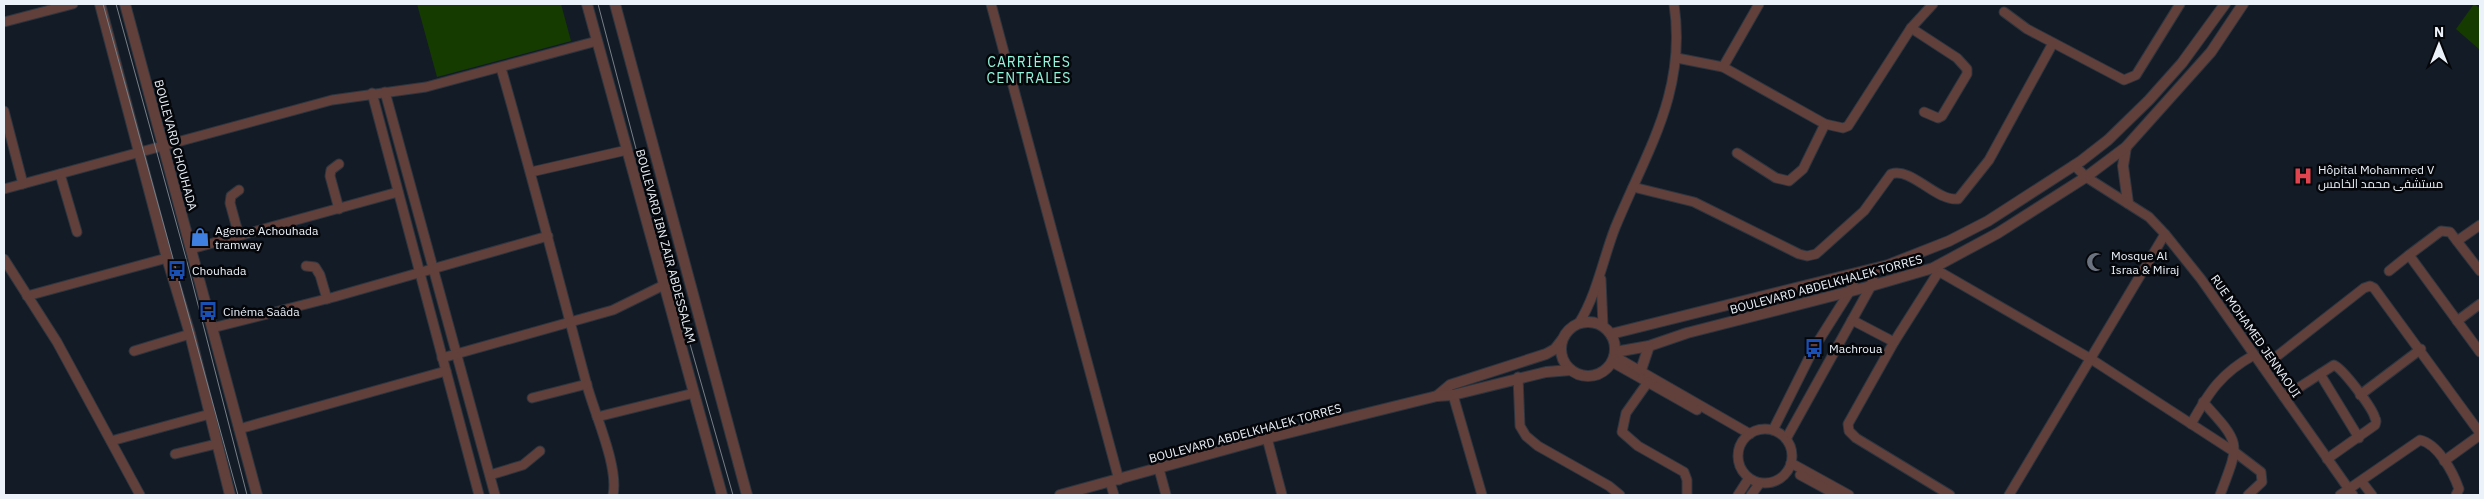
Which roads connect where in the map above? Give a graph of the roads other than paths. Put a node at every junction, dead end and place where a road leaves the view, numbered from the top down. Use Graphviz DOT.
graph roads {
  1 [pos="73,4"];
  2 [pos="100,4"];
  3 [pos="125,4"];
  4 [pos="587,4"];
  5 [pos="615,4"];
  6 [pos="991,4"];
  7 [pos="1674,4"];
  8 [pos="1759,4"];
  9 [pos="1933,4"];
  10 [pos="2181,4"];
  11 [pos="2225,4"];
  12 [pos="2243,4"];
  13 [pos="2004,12"];
  14 [pos="4,22"];
  15 [pos="1911,28"];
  16 [pos="597,42"];
  17 [pos="2053,43"];
  18 [pos="1678,58"];
  19 [pos="1723,67"];
  20 [pos="501,68"];
  21 [pos="385,92"];
  22 [pos="372,94"];
  23 [pos="4,111"];
  24 [pos="1924,112"];
  25 [pos="1825,124"];
  26 [pos="164,146"];
  27 [pos="2126,147"];
  28 [pos="627,150"];
  29 [pos="140,152"];
  30 [pos="1737,153"];
  31 [pos="339,164"];
  32 [pos="2074,165"];
  33 [pos="532,172"];
  34 [pos="60,174"];
  35 [pos="2086,177"];
  36 [pos="23,184"];
  37 [pos="1633,187"];
  38 [pos="4,189"];
  39 [pos="239,190"];
  40 [pos="398,192"];
  41 [pos="2128,203"];
  42 [pos="338,208"];
  43 [pos="2480,225"];
  44 [pos="77,232"];
  45 [pos="2165,234"];
  46 [pos="239,236"];
  47 [pos="548,236"];
  48 [pos="2457,241"];
  49 [pos="191,249"];
  50 [pos="2409,255"];
  51 [pos="167,258"];
  52 [pos="4,259"];
  53 [pos="306,266"];
  54 [pos="1875,269"];
  55 [pos="1936,269"];
  56 [pos="433,270"];
  57 [pos="2388,271"];
  58 [pos="2480,271"];
  59 [pos="420,273"];
  60 [pos="1857,273"];
  61 [pos="1601,274"];
  62 [pos="664,285"];
  63 [pos="1871,286"];
  64 [pos="1850,291"];
  65 [pos="27,296"];
  66 [pos="326,299"];
  67 [pos="2480,304"];
  68 [pos="1852,320"];
  69 [pos="2457,322"];
  70 [pos="571,323"];
  71 [pos="1579,323"];
  72 [pos="1603,326"];
  73 [pos="212,328"];
  74 [pos="190,334"];
  75 [pos="1611,334"];
  76 [pos="1565,335"];
  77 [pos="1894,342"];
  78 [pos="1649,346"];
  79 [pos="2421,349"];
  80 [pos="134,351"];
  81 [pos="2480,352"];
  82 [pos="456,354"];
  83 [pos="2254,355"];
  84 [pos="1614,357"];
  85 [pos="442,358"];
  86 [pos="2090,359"];
  87 [pos="2263,367"];
  88 [pos="1572,370"];
  89 [pos="1641,370"];
  90 [pos="446,371"];
  91 [pos="2320,374"];
  92 [pos="1518,378"];
  93 [pos="1648,382"];
  94 [pos="587,384"];
  95 [pos="694,393"];
  96 [pos="2360,394"];
  97 [pos="1453,395"];
  98 [pos="1437,396"];
  99 [pos="2284,397"];
  100 [pos="532,398"];
  101 [pos="2204,402"];
  102 [pos="210,414"];
  103 [pos="597,417"];
  104 [pos="2190,424"];
  105 [pos="239,429"];
  106 [pos="1773,430"];
  107 [pos="2480,434"];
  108 [pos="1747,436"];
  109 [pos="1267,438"];
  110 [pos="2359,438"];
  111 [pos="1786,439"];
  112 [pos="111,441"];
  113 [pos="216,444"];
  114 [pos="540,451"];
  115 [pos="2236,453"];
  116 [pos="175,454"];
  117 [pos="2327,459"];
  118 [pos="2444,461"];
  119 [pos="1790,466"];
  120 [pos="1159,469"];
  121 [pos="490,475"];
  122 [pos="1749,478"];
  123 [pos="1115,481"];
  124 [pos="1760,482"];
  125 [pos="2362,482"];
  126 [pos="2351,493"];
  127 [pos="140,495"];
  128 [pos="230,495"];
  129 [pos="257,495"];
  130 [pos="479,495"];
  131 [pos="495,495"];
  132 [pos="613,495"];
  133 [pos="722,495"];
  134 [pos="747,495"];
  135 [pos="1060,495"];
  136 [pos="1114,495"];
  137 [pos="1166,495"];
  138 [pos="1282,495"];
  139 [pos="1482,495"];
  140 [pos="1620,495"];
  141 [pos="1687,495"];
  142 [pos="1738,495"];
  143 [pos="1751,495"];
  144 [pos="1837,495"];
  145 [pos="1849,495"];
  146 [pos="1950,495"];
  147 [pos="2009,495"];
  148 [pos="2220,495"];
  149 [pos="2248,495"];
  150 [pos="2340,495"];
  151 [pos="2372,495"];
  152 [pos="2456,495"];
  1 -- 14 [label="street"];
  2 -- 29 [label="street"];
  3 -- 26 [label="street, BOULEVARD CHOUHADA"];
  4 -- 16 [label="street, BOULEVARD IBN ZAIR ABDESSALAM"];
  5 -- 134 [label="street, BOULEVARD IBN ZAIR ABDESSALAM"];
  6 -- 123 [label="street"];
  7 -- 18 [label="street"];
  8 -- 19 [label="street"];
  9 -- 15 [label="street"];
  10 -- 17 [label="street"];
  11 -- 32 [label="street, BOULEVARD ABDELKHALEK TORRES"];
  12 -- 27 [label="street, BOULEVARD ABDELKHALEK TORRES"];
  13 -- 17 [label="street"];
  15 -- 24 [label="street"];
  15 -- 25 [label="street"];
  16 -- 20 [label="street"];
  16 -- 28 [label="street, BOULEVARD IBN ZAIR ABDESSALAM"];
  17 -- 37 [label="street"];
  18 -- 19 [label="street"];
  18 -- 37 [label="street"];
  19 -- 25 [label="street"];
  20 -- 21 [label="street"];
  20 -- 33 [label="street"];
  21 -- 22 [label="street"];
  21 -- 56 [label="street"];
  22 -- 26 [label="street"];
  22 -- 40 [label="street"];
  23 -- 36 [label="street"];
  25 -- 30 [label="street"];
  26 -- 29 [label="street"];
  26 -- 49 [label="street, BOULEVARD CHOUHADA"];
  27 -- 35 [label="street, BOULEVARD ABDELKHALEK TORRES"];
  27 -- 41 [label="street"];
  28 -- 33 [label="street"];
  28 -- 62 [label="street, BOULEVARD IBN ZAIR ABDESSALAM"];
  29 -- 34 [label="street"];
  29 -- 51 [label="street"];
  31 -- 42 [label="street"];
  32 -- 35 [label="street, RUE MOHAMED JENNAOUI"];
  32 -- 54 [label="street, BOULEVARD ABDELKHALEK TORRES"];
  33 -- 47 [label="street"];
  34 -- 36 [label="street"];
  34 -- 44 [label="street"];
  35 -- 41 [label="street, RUE MOHAMED JENNAOUI"];
  35 -- 55 [label="street, BOULEVARD ABDELKHALEK TORRES"];
  36 -- 38 [label="street"];
  37 -- 61 [label="street"];
  39 -- 46 [label="street"];
  40 -- 42 [label="street"];
  40 -- 59 [label="street"];
  41 -- 45 [label="street, RUE MOHAMED JENNAOUI"];
  42 -- 46 [label="street"];
  43 -- 48 [label="street"];
  45 -- 83 [label="street, RUE MOHAMED JENNAOUI"];
  45 -- 86 [label="street"];
  46 -- 49 [label="street"];
  47 -- 56 [label="street"];
  47 -- 70 [label="street"];
  48 -- 50 [label="street"];
  48 -- 58 [label="street"];
  49 -- 73 [label="street, BOULEVARD CHOUHADA"];
  50 -- 57 [label="street"];
  50 -- 69 [label="street"];
  51 -- 65 [label="street"];
  51 -- 74 [label="street"];
  52 -- 65 [label="street"];
  53 -- 66 [label="street"];
  54 -- 60 [label="street, BOULEVARD ABDELKHALEK TORRES"];
  54 -- 63 [label="street"];
  55 -- 63 [label="street, BOULEVARD ABDELKHALEK TORRES"];
  55 -- 77 [label="street"];
  55 -- 86 [label="street"];
  56 -- 59 [label="street"];
  56 -- 82 [label="street"];
  59 -- 66 [label="street"];
  59 -- 85 [label="street"];
  60 -- 64 [label="street"];
  60 -- 75 [label="street, BOULEVARD ABDELKHALEK TORRES"];
  61 -- 71 [label="street"];
  61 -- 72 [label="street"];
  62 -- 70 [label="street"];
  62 -- 95 [label="street, BOULEVARD IBN ZAIR ABDESSALAM"];
  63 -- 64 [label="street, BOULEVARD ABDELKHALEK TORRES"];
  63 -- 68 [label="street"];
  64 -- 78 [label="street, BOULEVARD ABDELKHALEK TORRES"];
  64 -- 106 [label="street"];
  65 -- 112 [label="street"];
  66 -- 73 [label="street"];
  67 -- 69 [label="street"];
  68 -- 77 [label="street"];
  68 -- 111 [label="street"];
  69 -- 81 [label="street"];
  70 -- 82 [label="street"];
  70 -- 94 [label="street"];
  71 -- 72 [label="street"];
  71 -- 76 [label="street"];
  72 -- 75 [label="street"];
  73 -- 105 [label="street, BOULEVARD CHOUHADA"];
  74 -- 80 [label="street"];
  74 -- 102 [label="street"];
  75 -- 84 [label="street"];
  76 -- 88 [label="street"];
  76 -- 98 [label="street, BOULEVARD ABDELKHALEK TORRES"];
  77 -- 146 [label="street"];
  78 -- 84 [label="street, BOULEVARD ABDELKHALEK TORRES"];
  78 -- 89 [label="street"];
  79 -- 87 [label="street"];
  79 -- 96 [label="street"];
  79 -- 107 [label="street"];
  82 -- 85 [label="street"];
  82 -- 121 [label="street"];
  83 -- 87 [label="street, RUE MOHAMED JENNAOUI"];
  83 -- 101 [label="street"];
  84 -- 88 [label="street"];
  84 -- 89 [label="street"];
  84 -- 93 [label="street"];
  85 -- 90 [label="street"];
  86 -- 104 [label="street"];
  86 -- 147 [label="street"];
  87 -- 99 [label="street, RUE MOHAMED JENNAOUI"];
  88 -- 92 [label="street, BOULEVARD ABDELKHALEK TORRES"];
  89 -- 108 [label="street"];
  90 -- 105 [label="street"];
  90 -- 130 [label="street"];
  91 -- 96 [label="street"];
  91 -- 99 [label="street"];
  91 -- 110 [label="street"];
  92 -- 97 [label="street, BOULEVARD ABDELKHALEK TORRES"];
  92 -- 140 [label="street"];
  93 -- 108 [label="street"];
  93 -- 141 [label="street"];
  94 -- 100 [label="street"];
  94 -- 103 [label="street"];
  95 -- 103 [label="street"];
  95 -- 133 [label="street, BOULEVARD IBN ZAIR ABDESSALAM"];
  96 -- 110 [label="street"];
  97 -- 98 [label="street, BOULEVARD ABDELKHALEK TORRES"];
  97 -- 139 [label="street"];
  98 -- 109 [label="street, BOULEVARD ABDELKHALEK TORRES"];
  99 -- 117 [label="street, RUE MOHAMED JENNAOUI"];
  101 -- 104 [label="street"];
  101 -- 115 [label="street"];
  102 -- 112 [label="street"];
  102 -- 113 [label="street"];
  103 -- 132 [label="street"];
  104 -- 115 [label="street"];
  105 -- 129 [label="street, BOULEVARD CHOUHADA"];
  106 -- 108 [label="street"];
  106 -- 111 [label="street"];
  107 -- 118 [label="street"];
  108 -- 122 [label="street"];
  109 -- 120 [label="street, BOULEVARD ABDELKHALEK TORRES"];
  109 -- 138 [label="street"];
  110 -- 117 [label="street"];
  111 -- 119 [label="street"];
  112 -- 127 [label="street"];
  113 -- 116 [label="street"];
  113 -- 128 [label="street"];
  114 -- 121 [label="street"];
  115 -- 148 [label="street"];
  115 -- 149 [label="street"];
  117 -- 126 [label="street, RUE MOHAMED JENNAOUI"];
  118 -- 125 [label="street"];
  118 -- 152 [label="street"];
  119 -- 124 [label="street"];
  119 -- 144 [label="street"];
  119 -- 145 [label="street"];
  120 -- 123 [label="street, BOULEVARD ABDELKHALEK TORRES"];
  120 -- 137 [label="street"];
  121 -- 131 [label="street"];
  122 -- 124 [label="street"];
  122 -- 142 [label="street"];
  123 -- 135 [label="street, BOULEVARD ABDELKHALEK TORRES"];
  123 -- 136 [label="street"];
  124 -- 143 [label="street"];
  125 -- 126 [label="street"];
  125 -- 151 [label="street"];
  126 -- 150 [label="street"];
}
